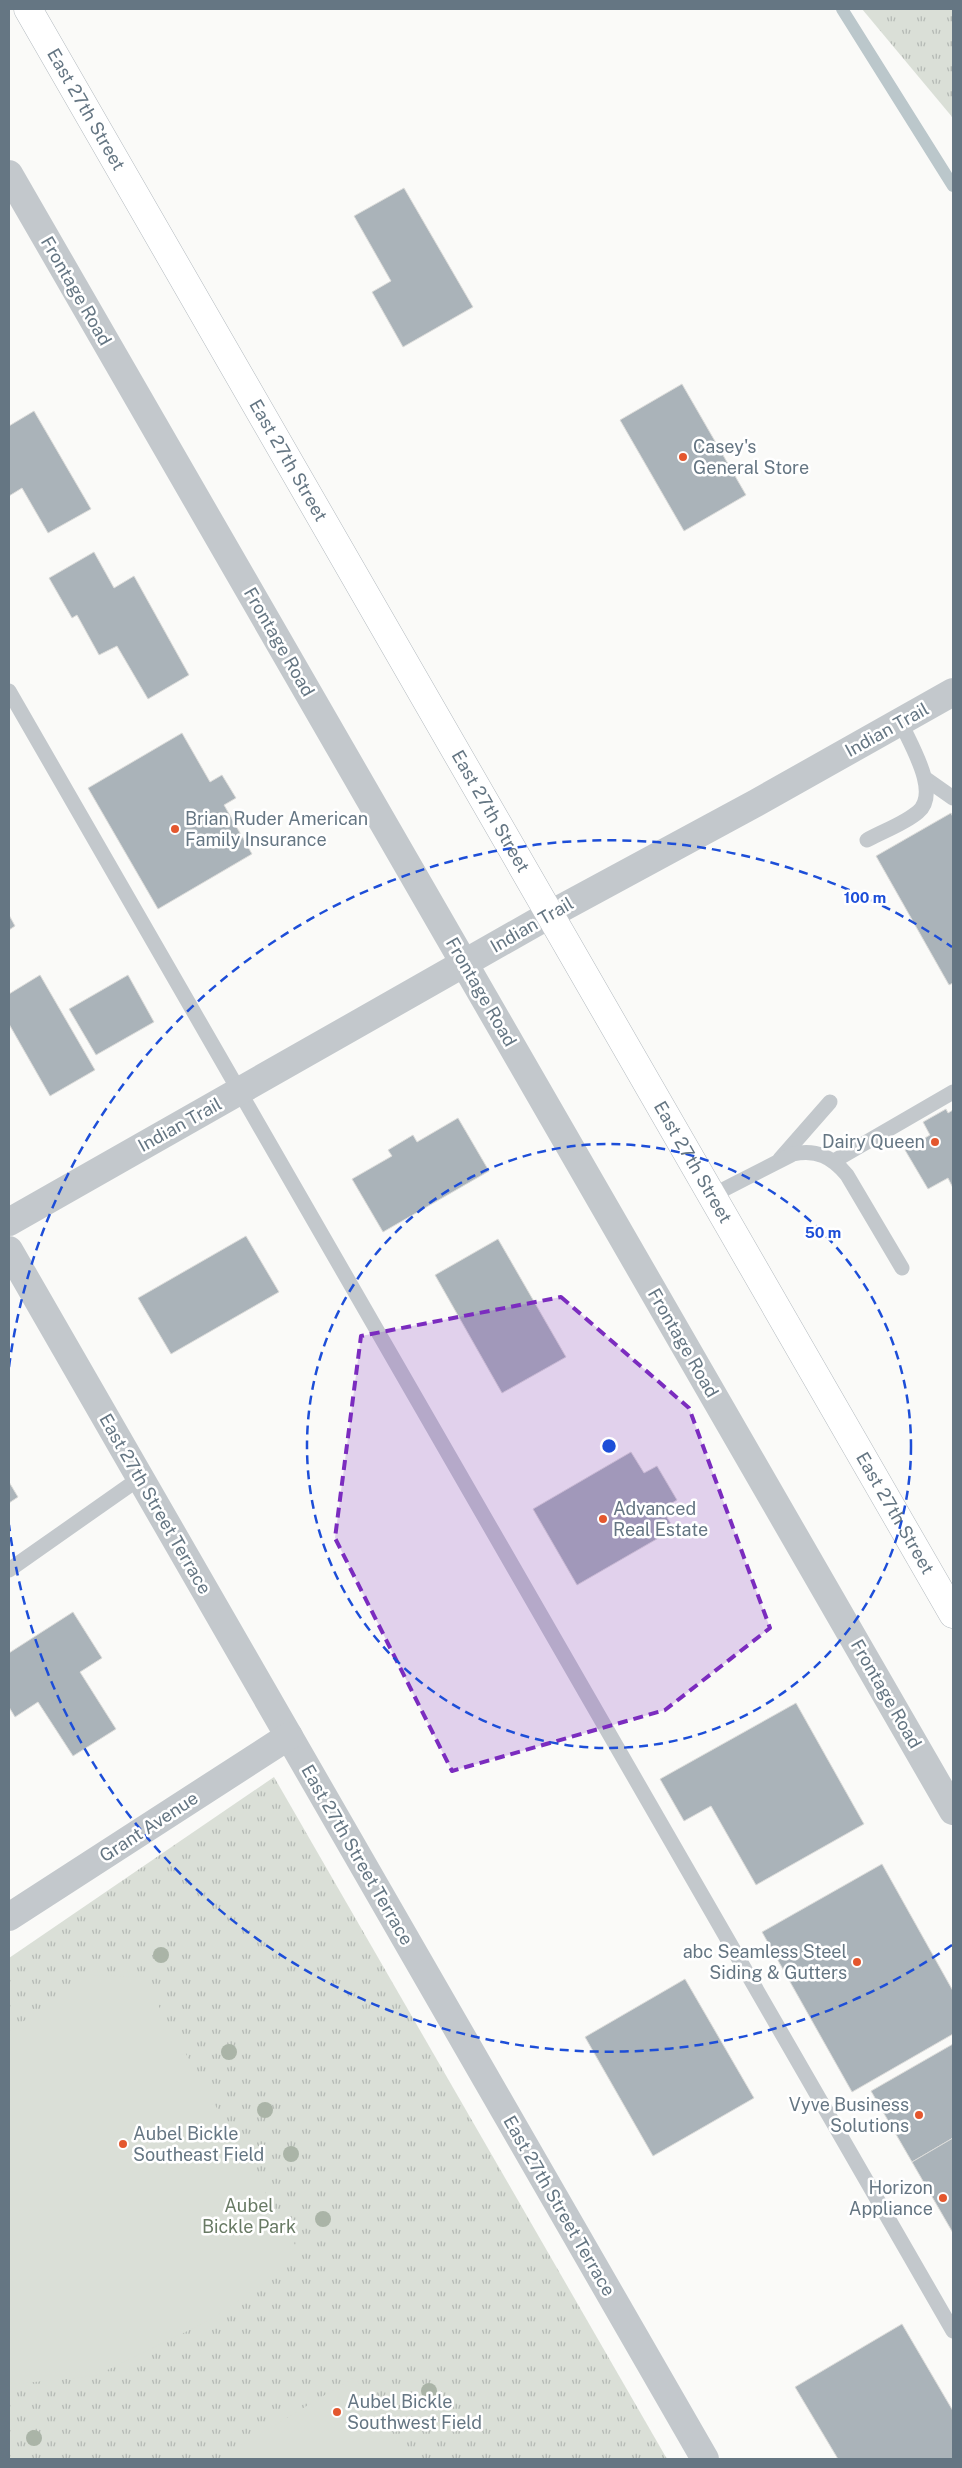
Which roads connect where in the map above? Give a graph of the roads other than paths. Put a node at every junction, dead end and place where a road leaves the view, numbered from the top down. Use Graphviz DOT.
graph roads {
  1 [pos="28,9"];
  2 [pos="9,174"];
  3 [pos="9,691"];
  4 [pos="953,692"];
  5 [pos="901,723"];
  6 [pos="926,779"];
  7 [pos="953,798"];
  8 [pos="867,840"];
  9 [pos="549,915"];
  10 [pos="464,964"];
  11 [pos="238,1092"];
  12 [pos="953,1092"];
  13 [pos="830,1102"];
  14 [pos="778,1161"];
  15 [pos="834,1161"];
  16 [pos="711,1196"];
  17 [pos="9,1222"];
  18 [pos="9,1250"];
  19 [pos="902,1268"];
  20 [pos="140,1478"];
  21 [pos="9,1570"];
  22 [pos="953,1614"];
  23 [pos="289,1736"];
  24 [pos="953,1811"];
  25 [pos="9,1917"];
  26 [pos="953,2331"];
  27 [pos="705,2459"];
  1 -- 9 [label="main road, East 27th Street"];
  2 -- 10 [label="street, Frontage Road"];
  3 -- 11 [label="lane"];
  4 -- 5 [label="street, Indian Trail"];
  5 -- 6 [label="lane"];
  5 -- 9 [label="street, Indian Trail"];
  6 -- 7 [label="lane"];
  6 -- 8 [label="lane"];
  9 -- 10 [label="street, Indian Trail"];
  9 -- 16 [label="main road, East 27th Street"];
  10 -- 11 [label="street, Indian Trail"];
  10 -- 24 [label="street, Frontage Road"];
  11 -- 17 [label="street, Indian Trail"];
  11 -- 26 [label="lane"];
  12 -- 15 [label="lane"];
  13 -- 14 [label="lane"];
  14 -- 15 [label="lane"];
  14 -- 16 [label="lane"];
  15 -- 19 [label="lane"];
  16 -- 22 [label="main road, East 27th Street"];
  18 -- 20 [label="street, East 27th Street Terrace"];
  20 -- 21 [label="lane"];
  20 -- 23 [label="street, East 27th Street Terrace"];
  23 -- 25 [label="street, Grant Avenue"];
  23 -- 27 [label="street, East 27th Street Terrace"];
}
